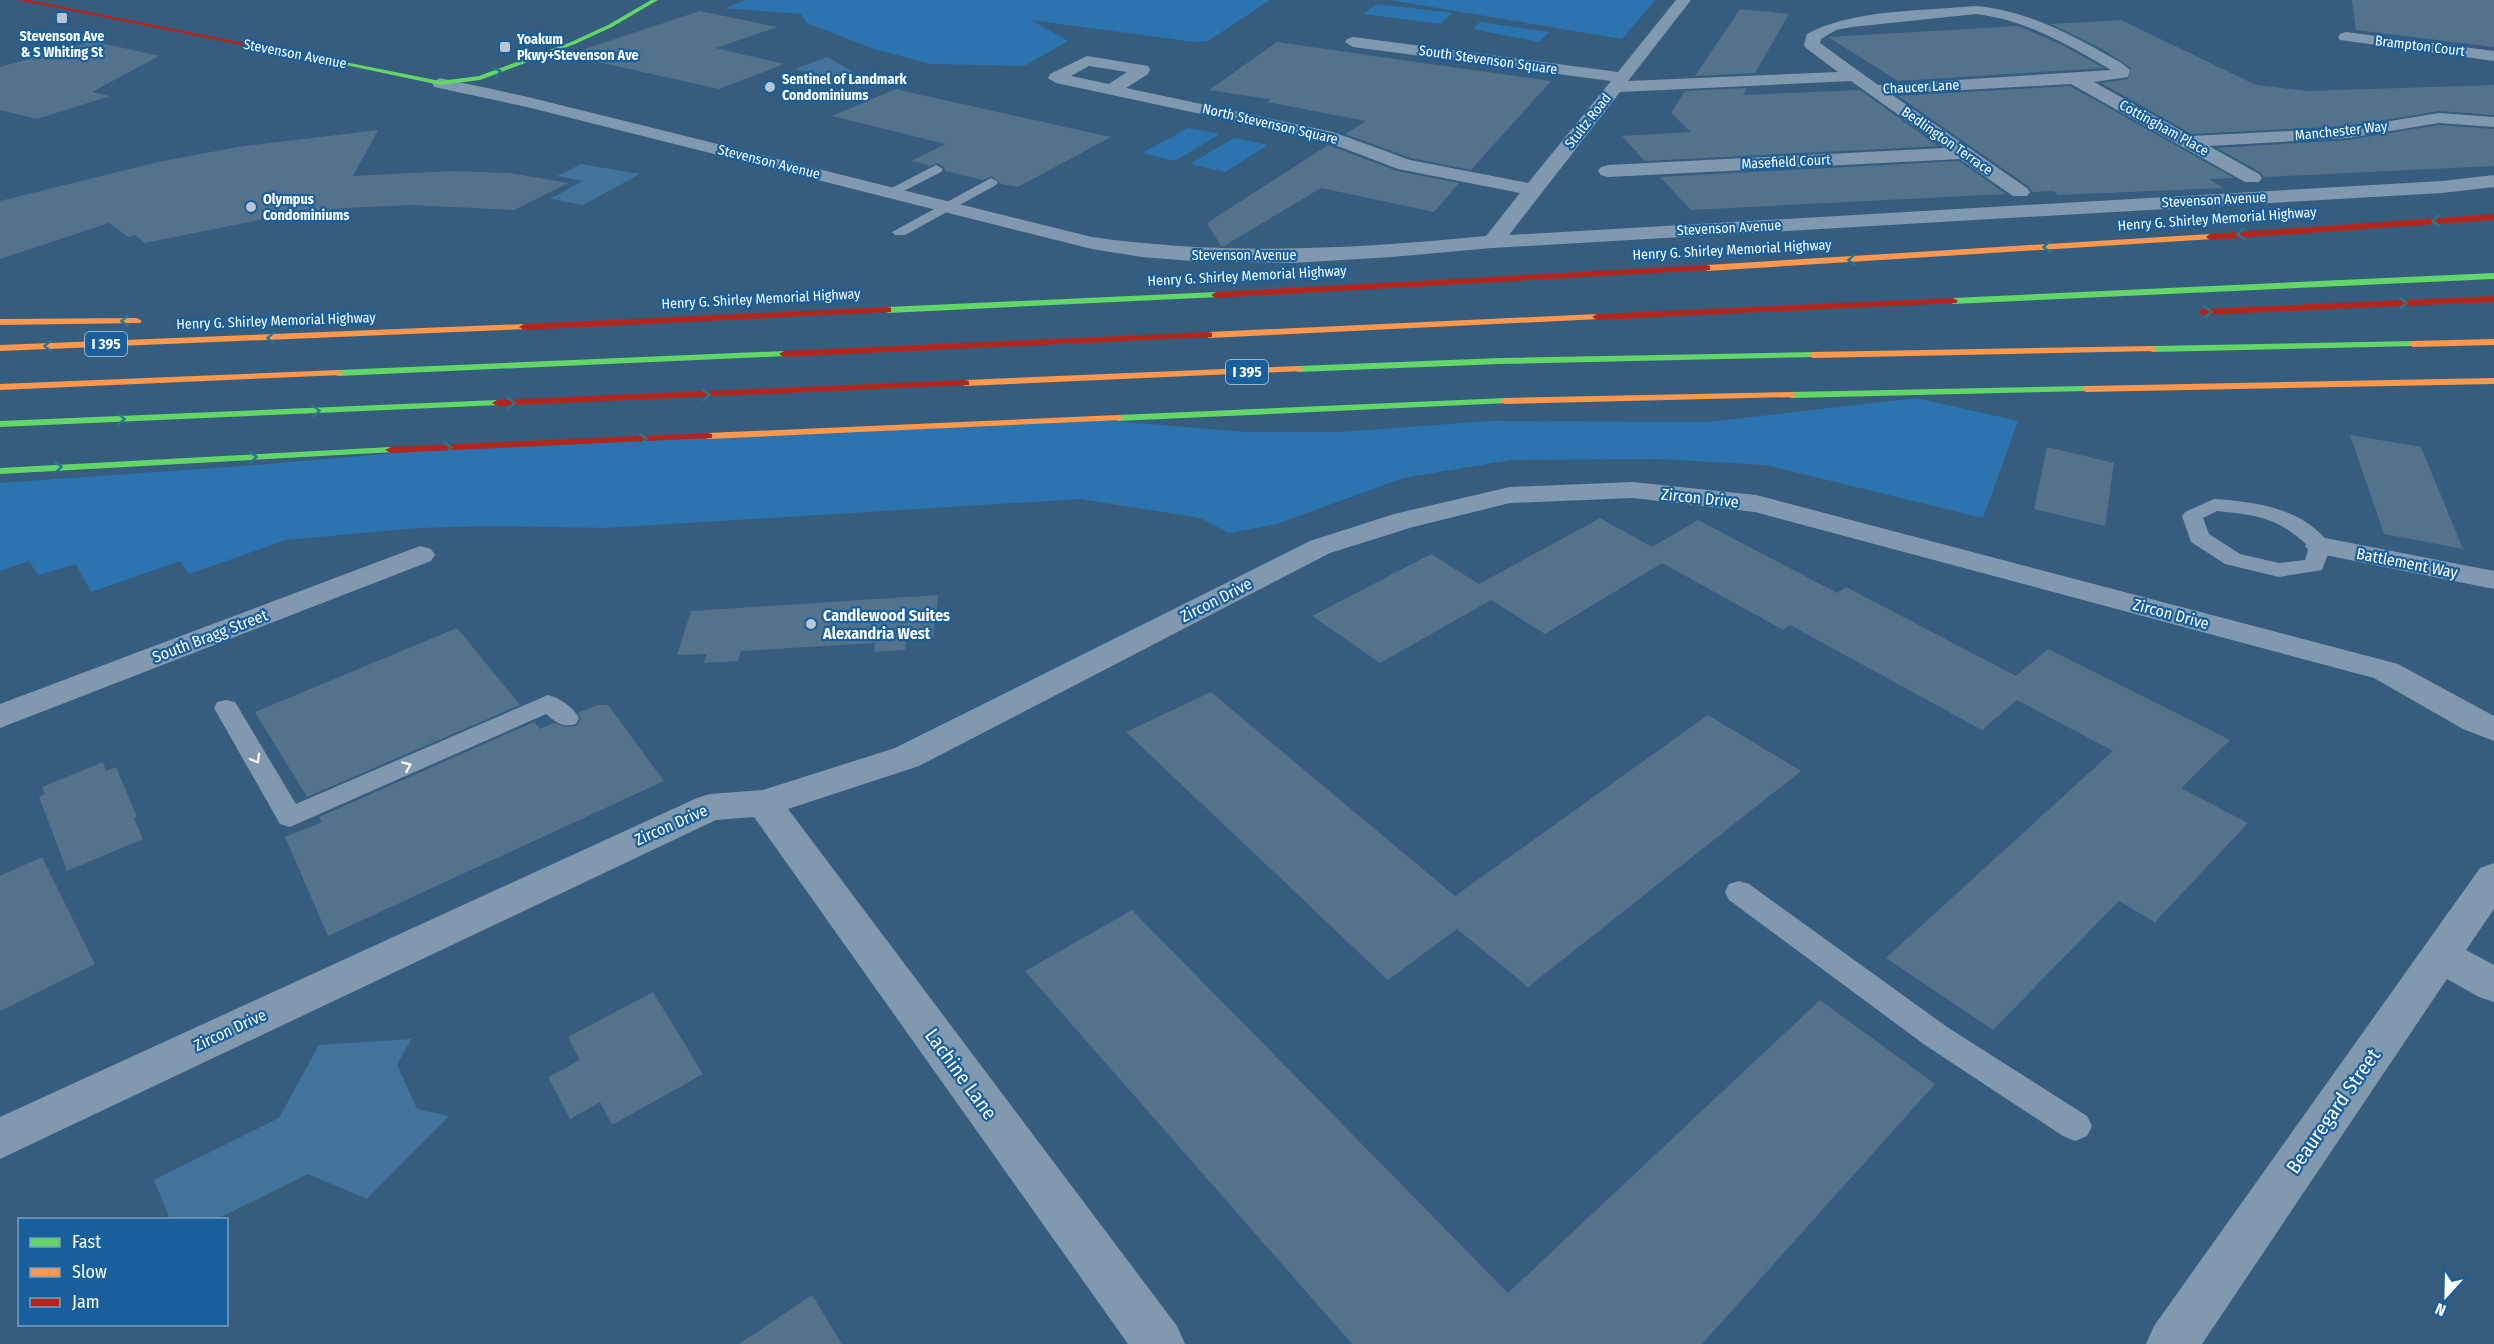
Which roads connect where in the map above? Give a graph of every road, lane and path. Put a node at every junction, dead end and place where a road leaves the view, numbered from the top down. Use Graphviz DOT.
graph roads {
  1 [pos="20,0"];
  2 [pos="655,0"];
  3 [pos="1684,0"];
  4 [pos="588,21"];
  5 [pos="1813,37"];
  6 [pos="2346,37"];
  7 [pos="1353,42"];
  8 [pos="1794,49"];
  9 [pos="2494,56"];
  10 [pos="1781,63"];
  11 [pos="1634,64"];
  12 [pos="1854,76"];
  13 [pos="2075,79"];
  14 [pos="1770,80"];
  15 [pos="1619,82"];
  16 [pos="440,83"];
  17 [pos="1110,90"];
  18 [pos="1874,90"];
  19 [pos="2494,122"];
  20 [pos="2188,142"];
  21 [pos="1965,153"];
  22 [pos="936,169"];
  23 [pos="1608,171"];
  24 [pos="2252,178"];
  25 [pos="2494,181"];
  26 [pos="991,182"];
  27 [pos="1533,190"];
  28 [pos="2020,192"];
  29 [pos="889,193"];
  30 [pos="944,206"];
  31 [pos="2494,217"];
  32 [pos="900,232"];
  33 [pos="1492,242"];
  34 [pos="2494,276"];
  35 [pos="2494,299"];
  36 [pos="2194,312"];
  37 [pos="1625,316"];
  38 [pos="153,321"];
  39 [pos="0,322"];
  40 [pos="1778,323"];
  41 [pos="266,324"];
  42 [pos="372,334"];
  43 [pos="2494,342"];
  44 [pos="0,348"];
  45 [pos="2494,381"];
  46 [pos="0,387"];
  47 [pos="0,424"];
  48 [pos="0,471"];
  49 [pos="2320,546"];
  50 [pos="420,555"];
  51 [pos="2494,580"];
  52 [pos="226,708"];
  53 [pos="558,711"];
  54 [pos="0,717"];
  55 [pos="2494,729"];
  56 [pos="764,803"];
  57 [pos="2494,878"];
  58 [pos="1739,892"];
  59 [pos="2440,955"];
  60 [pos="2494,985"];
  61 [pos="2075,1126"];
  62 [pos="0,1139"];
  63 [pos="1159,1344"];
  64 [pos="2172,1344"];
  1 -- 16 [label="main road, Stevenson Avenue"];
  16 -- 2 [label="main road, one-way"];
  3 -- 11 [label="street, Stultz Road"];
  4 -- 16 [label="main road"];
  5 -- 8 [label="street"];
  5 -- 12 [label="street, Chaucer Lane"];
  5 -- 13 [label="street, Chaucer Lane"];
  6 -- 9 [label="street, Brampton Court"];
  7 -- 15 [label="street, South Stevenson Square"];
  10 -- 14 [label="street"];
  11 -- 14 [label="street"];
  11 -- 15 [label="street, Stultz Road"];
  12 -- 14 [label="street"];
  12 -- 18 [label="street, Chaucer Lane"];
  13 -- 18 [label="street, Chaucer Lane"];
  13 -- 20 [label="street, Cottingham Place"];
  14 -- 15 [label="street"];
  15 -- 27 [label="street, Stultz Road"];
  16 -- 29 [label="street, Stevenson Avenue"];
  17 -- 27 [label="street, North Stevenson Square"];
  18 -- 21 [label="street, Bedlington Terrace"];
  19 -- 20 [label="street, Manchester Way"];
  20 -- 24 [label="street, Cottingham Place"];
  21 -- 23 [label="street, Masefield Court"];
  21 -- 28 [label="street, Bedlington Terrace"];
  22 -- 29 [label="lane"];
  25 -- 33 [label="street, Stevenson Avenue"];
  26 -- 30 [label="lane"];
  27 -- 33 [label="street, Stultz Road"];
  29 -- 30 [label="street, Stevenson Avenue"];
  30 -- 32 [label="lane"];
  30 -- 33 [label="street, Stevenson Avenue"];
  31 -- 42 [label="main road, Henry G. Shirley Memorial Highway / I 395, one-way"];
  34 -- 37 [label="main road"];
  36 -- 35 [label="main road, one-way"];
  37 -- 40 [label="main road"];
  37 -- 46 [label="main road"];
  38 -- 39 [label="main road, one-way"];
  41 -- 42 [label="main road"];
  42 -- 44 [label="main road, Henry G. Shirley Memorial Highway / I 395, one-way"];
  47 -- 43 [label="main road, I 395, one-way"];
  48 -- 45 [label="main road, one-way"];
  49 -- 49 [label="lane"];
  49 -- 51 [label="street, Battlement Way"];
  50 -- 54 [label="street, South Bragg Street"];
  52 -- 53 [label="lane, one-way"];
  55 -- 56 [label="street, Zircon Drive"];
  56 -- 62 [label="street, Zircon Drive"];
  56 -- 63 [label="street, Lachine Lane"];
  57 -- 59 [label="street, Beauregard Street"];
  58 -- 61 [label="lane"];
  59 -- 60 [label="street"];
  59 -- 64 [label="street, Beauregard Street"];
}
